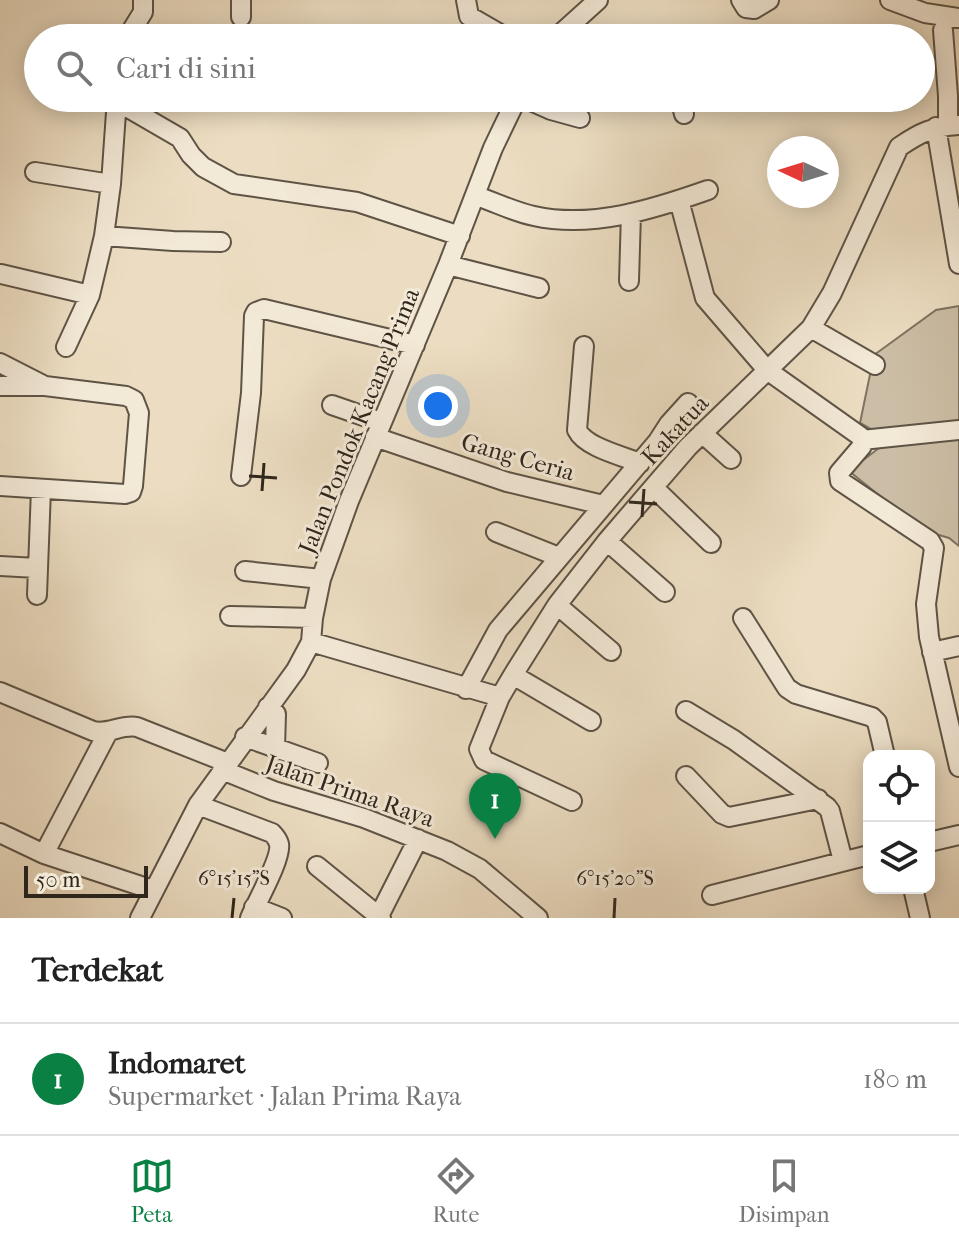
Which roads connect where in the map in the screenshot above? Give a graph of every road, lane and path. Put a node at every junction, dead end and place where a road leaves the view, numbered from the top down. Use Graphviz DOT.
graph roads {
  1 [pos="143,0"];
  2 [pos="466,0"];
  3 [pos="598,0"];
  4 [pos="741,0"];
  5 [pos="769,0"];
  6 [pos="890,0"];
  7 [pos="959,18"];
  8 [pos="136,24"];
  9 [pos="483,24"];
  10 [pos="572,24"];
  11 [pos="943,30"];
  12 [pos="117,112"];
  13 [pos="138,112"];
  14 [pos="510,112"];
  15 [pos="558,112"];
  16 [pos="949,114"];
  17 [pos="580,118"];
  18 [pos="35,172"];
  19 [pos="111,184"];
  20 [pos="708,190"];
  21 [pos="476,196"];
  22 [pos="679,200"];
  23 [pos="631,213"];
  24 [pos="104,236"];
  25 [pos="460,236"];
  26 [pos="221,242"];
  27 [pos="959,264"];
  28 [pos="448,265"];
  29 [pos="1,274"];
  30 [pos="629,281"];
  31 [pos="539,288"];
  32 [pos="90,295"];
  33 [pos="811,328"];
  34 [pos="415,345"];
  35 [pos="584,346"];
  36 [pos="66,347"];
  37 [pos="0,363"];
  38 [pos="875,365"];
  39 [pos="767,370"];
  40 [pos="0,386"];
  41 [pos="45,386"];
  42 [pos="688,403"];
  43 [pos="332,405"];
  44 [pos="378,429"];
  45 [pos="959,430"];
  46 [pos="702,433"];
  47 [pos="862,440"];
  48 [pos="731,459"];
  49 [pos="640,463"];
  50 [pos="241,476"];
  51 [pos="0,486"];
  52 [pos="654,488"];
  53 [pos="41,489"];
  54 [pos="603,505"];
  55 [pos="496,532"];
  56 [pos="607,541"];
  57 [pos="711,543"];
  58 [pos="559,557"];
  59 [pos="0,566"];
  60 [pos="37,568"];
  61 [pos="245,571"];
  62 [pos="321,579"];
  63 [pos="665,592"];
  64 [pos="37,595"];
  65 [pos="557,605"];
  66 [pos="230,616"];
  67 [pos="313,618"];
  68 [pos="743,618"];
  69 [pos="311,642"];
  70 [pos="959,646"];
  71 [pos="611,651"];
  72 [pos="932,652"];
  73 [pos="513,675"];
  74 [pos="466,689"];
  75 [pos="0,692"];
  76 [pos="500,697"];
  77 [pos="268,707"];
  78 [pos="686,711"];
  79 [pos="954,715"];
  80 [pos="591,721"];
  81 [pos="108,732"];
  82 [pos="245,737"];
  83 [pos="275,748"];
  84 [pos="884,750"];
  85 [pos="318,763"];
  86 [pos="225,766"];
  87 [pos="959,767"];
  88 [pos="686,776"];
  89 [pos="818,799"];
  90 [pos="572,801"];
  91 [pos="198,805"];
  92 [pos="0,833"];
  93 [pos="959,835"];
  94 [pos="418,839"];
  95 [pos="935,841"];
  96 [pos="44,854"];
  97 [pos="863,856"];
  98 [pos="843,861"];
  99 [pos="317,866"];
  100 [pos="153,890"];
  101 [pos="914,894"];
  102 [pos="712,895"];
  103 [pos="252,913"];
  104 [pos="379,917"];
  105 [pos="140,918"];
  106 [pos="282,918"];
  107 [pos="538,918"];
  108 [pos="920,918"];
  1 -- 8 [label="street"];
  2 -- 9 [label="street"];
  3 -- 10 [label="street"];
  4 -- 5 [label="street"];
  6 -- 7 [label="street"];
  11 -- 16 [label="street"];
  12 -- 19 [label="street"];
  13 -- 25 [label="street"];
  14 -- 21 [label="street, Jalan Pondok Kacang Prima"];
  15 -- 17 [label="street"];
  16 -- 27 [label="street"];
  16 -- 33 [label="street, Kakatua"];
  18 -- 19 [label="street"];
  19 -- 24 [label="street"];
  20 -- 22 [label="street"];
  21 -- 23 [label="street"];
  21 -- 25 [label="street, Jalan Pondok Kacang Prima"];
  22 -- 23 [label="street"];
  22 -- 39 [label="street"];
  23 -- 30 [label="street"];
  24 -- 26 [label="street"];
  24 -- 32 [label="street"];
  25 -- 28 [label="street, Jalan Pondok Kacang Prima"];
  28 -- 31 [label="street"];
  28 -- 34 [label="street, Jalan Pondok Kacang Prima"];
  29 -- 32 [label="street"];
  32 -- 36 [label="street"];
  33 -- 38 [label="street"];
  33 -- 39 [label="street, Kakatua"];
  34 -- 44 [label="street, Jalan Pondok Kacang Prima"];
  34 -- 50 [label="street"];
  35 -- 49 [label="street"];
  37 -- 41 [label="street"];
  39 -- 46 [label="street, Kakatua"];
  39 -- 47 [label="street"];
  40 -- 41 [label="street"];
  41 -- 53 [label="street"];
  42 -- 49 [label="street"];
  43 -- 44 [label="street, Gang Ceria"];
  44 -- 54 [label="street, Gang Ceria"];
  44 -- 62 [label="street, Jalan Pondok Kacang Prima"];
  45 -- 47 [label="street"];
  46 -- 48 [label="street"];
  46 -- 52 [label="street, Kakatua"];
  47 -- 72 [label="street"];
  49 -- 54 [label="street"];
  51 -- 53 [label="street"];
  52 -- 56 [label="street, Kakatua"];
  52 -- 57 [label="street"];
  53 -- 60 [label="street"];
  54 -- 58 [label="street"];
  55 -- 58 [label="street"];
  56 -- 63 [label="street"];
  56 -- 65 [label="street, Kakatua"];
  58 -- 74 [label="street"];
  59 -- 60 [label="street"];
  60 -- 64 [label="street"];
  61 -- 62 [label="street"];
  62 -- 67 [label="street, Jalan Pondok Kacang Prima"];
  65 -- 71 [label="street"];
  65 -- 73 [label="street, Kakatua"];
  66 -- 67 [label="street"];
  67 -- 69 [label="street, Jalan Pondok Kacang Prima"];
  68 -- 84 [label="street"];
  69 -- 74 [label="street"];
  69 -- 77 [label="street, Jalan Pondok Kacang Prima"];
  70 -- 72 [label="street"];
  72 -- 79 [label="street"];
  73 -- 76 [label="street, Kakatua"];
  73 -- 80 [label="street"];
  74 -- 76 [label="street"];
  75 -- 81 [label="street, Jalan Prima Raya"];
  76 -- 90 [label="street, Kakatua"];
  77 -- 82 [label="street, Jalan Pondok Kacang Prima"];
  77 -- 83 [label="street"];
  78 -- 89 [label="street"];
  79 -- 87 [label="street"];
  81 -- 86 [label="street, Jalan Prima Raya"];
  81 -- 96 [label="street"];
  82 -- 83 [label="street"];
  82 -- 86 [label="street, Jalan Pondok Kacang Prima"];
  83 -- 85 [label="street"];
  86 -- 91 [label="street, Jalan Pondok Kacang Prima"];
  86 -- 94 [label="street, Jalan Prima Raya"];
  88 -- 89 [label="street"];
  89 -- 98 [label="street"];
  91 -- 100 [label="street, Jalan Pondok Kacang Prima"];
  91 -- 103 [label="street"];
  92 -- 96 [label="street"];
  93 -- 95 [label="street"];
  94 -- 104 [label="street"];
  94 -- 107 [label="street, Jalan Prima Raya"];
  96 -- 100 [label="street"];
  97 -- 98 [label="street"];
  98 -- 102 [label="street"];
  99 -- 104 [label="street"];
  100 -- 105 [label="street, Jalan Pondok Kacang Prima"];
  101 -- 108 [label="street"];
  103 -- 106 [label="street"];
}
